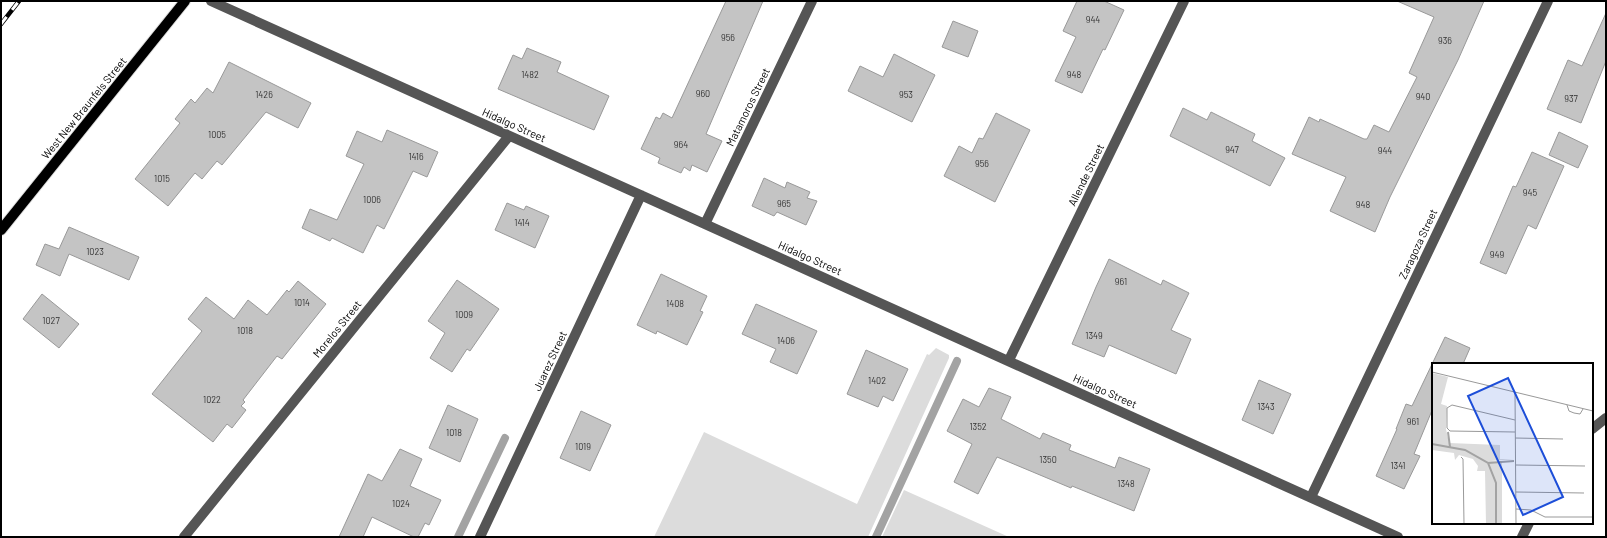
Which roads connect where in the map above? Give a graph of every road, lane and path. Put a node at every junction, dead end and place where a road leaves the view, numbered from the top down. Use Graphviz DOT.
graph roads {
  1 [pos="185,1"];
  2 [pos="211,1"];
  3 [pos="812,1"];
  4 [pos="1184,1"];
  5 [pos="1548,1"];
  6 [pos="509,136"];
  7 [pos="641,195"];
  8 [pos="705,224"];
  9 [pos="1,230"];
  10 [pos="1009,360"];
  11 [pos="1606,418"];
  12 [pos="1593,428"];
  13 [pos="1311,497"];
  14 [pos="1528,524"];
  15 [pos="184,537"];
  16 [pos="480,537"];
  17 [pos="1398,537"];
  18 [pos="1522,537"];
  1 -- 9 [label="main road, West New Braunfels Street"];
  2 -- 6 [label="street, Hidalgo Street"];
  3 -- 8 [label="street, Matamoros Street"];
  4 -- 10 [label="street, Allende Street"];
  5 -- 13 [label="street, Zaragoza Street"];
  6 -- 7 [label="street, Hidalgo Street"];
  6 -- 15 [label="street, Morelos Street"];
  7 -- 8 [label="street, Hidalgo Street"];
  7 -- 16 [label="street, Juarez Street"];
  8 -- 10 [label="street, Hidalgo Street"];
  10 -- 13 [label="street, Hidalgo Street"];
  11 -- 12 [label="street"];
  13 -- 17 [label="street, Hidalgo Street"];
  14 -- 18 [label="street"];
}
